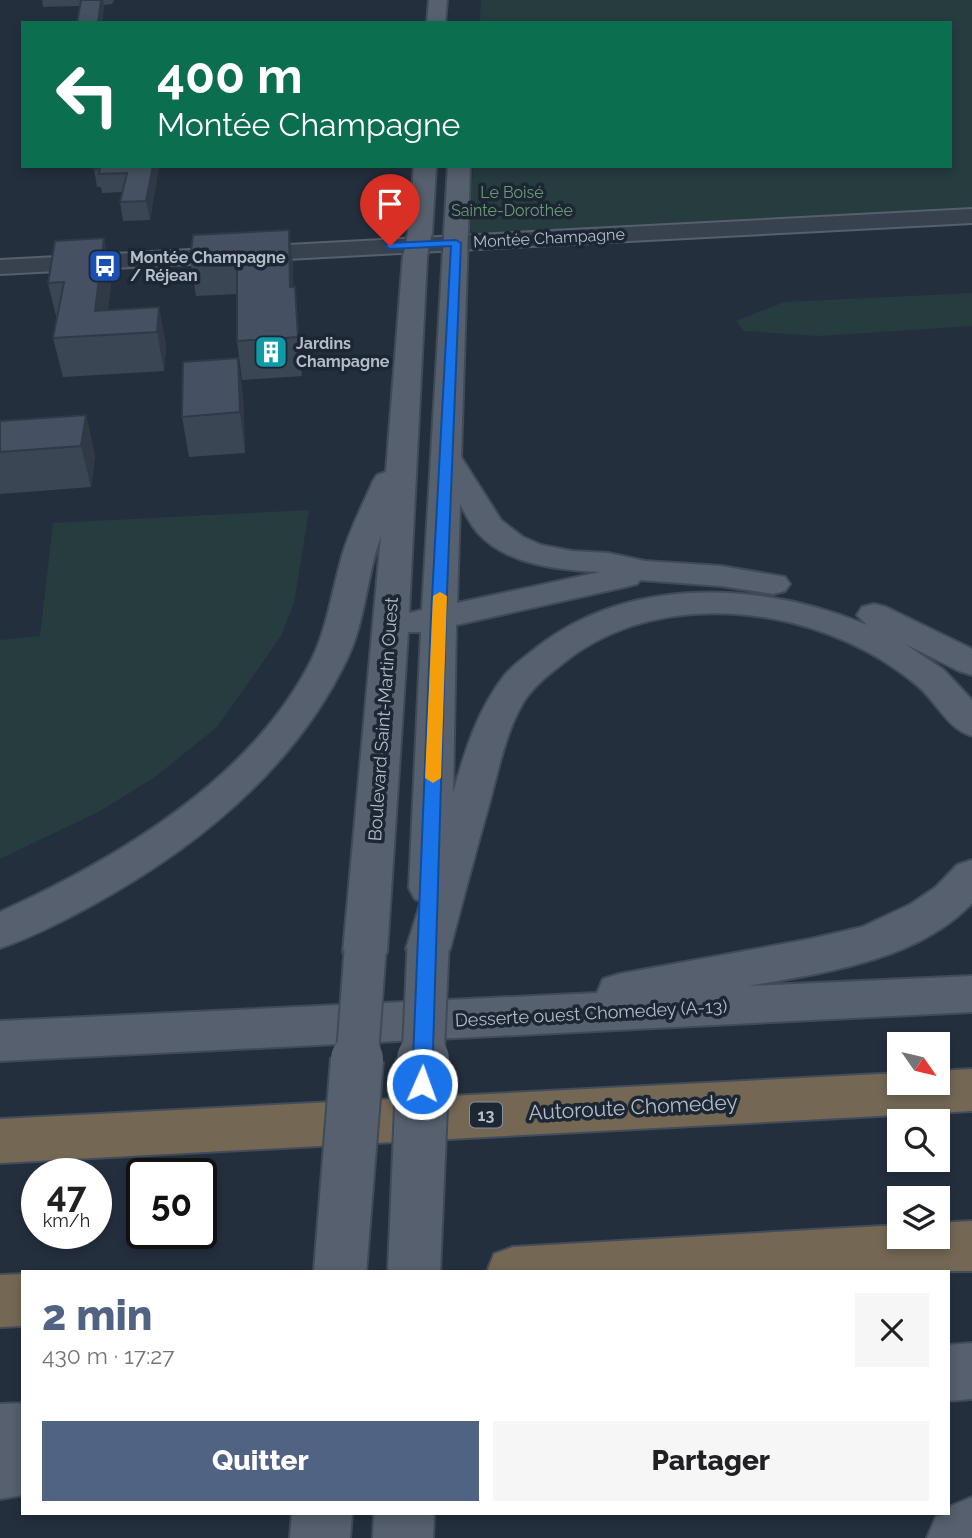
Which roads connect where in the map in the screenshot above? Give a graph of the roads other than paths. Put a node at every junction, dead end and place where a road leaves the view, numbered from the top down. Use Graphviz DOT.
graph roads {
  1 [pos="438,0"];
  2 [pos="436,21"];
  3 [pos="425,168"];
  4 [pos="459,168"];
  5 [pos="972,216"];
  6 [pos="456,243"];
  7 [pos="418,244"];
  8 [pos="0,267"];
  9 [pos="401,446"];
  10 [pos="447,458"];
  11 [pos="645,570"];
  12 [pos="439,617"];
  13 [pos="391,629"];
  14 [pos="972,663"];
  15 [pos="972,723"];
  16 [pos="972,876"];
  17 [pos="0,931"];
  18 [pos="428,949"];
  19 [pos="972,995"];
  20 [pos="461,1020"];
  21 [pos="0,1041"];
  22 [pos="972,1090"];
  23 [pos="0,1141"];
  24 [pos="972,1246"];
  25 [pos="340,1270"];
  26 [pos="414,1270"];
  27 [pos="548,1270"];
  28 [pos="21,1300"];
  29 [pos="0,1301"];
  30 [pos="972,1371"];
  31 [pos="950,1373"];
  32 [pos="21,1431"];
  33 [pos="0,1433"];
  34 [pos="21,1466"];
  35 [pos="0,1470"];
  36 [pos="972,1527"];
  37 [pos="957,1538"];
  1 -- 2 [label="main road"];
  3 -- 7 [label="main road, Boulevard Saint-Martin Ouest"];
  4 -- 6 [label="main road"];
  5 -- 6 [label="street, Montée Champagne"];
  6 -- 7 [label="street, Montée Champagne"];
  6 -- 10 [label="main road"];
  7 -- 8 [label="street, Montée Champagne"];
  7 -- 9 [label="main road, Boulevard Saint-Martin Ouest"];
  9 -- 13 [label="main road, Boulevard Saint-Martin Ouest"];
  9 -- 17 [label="main road"];
  10 -- 11 [label="main road"];
  10 -- 12 [label="main road"];
  11 -- 12 [label="main road"];
  11 -- 14 [label="main road"];
  12 -- 13 [label="main road"];
  12 -- 18 [label="main road"];
  13 -- 25 [label="main road, Boulevard Saint-Martin Ouest, bridge"];
  15 -- 18 [label="main road"];
  16 -- 20 [label="main road"];
  18 -- 26 [label="main road, bridge"];
  19 -- 20 [label="main road, Desserte ouest Chomedey (A-13)"];
  20 -- 21 [label="main road, Desserte ouest Chomedey (A-13)"];
  22 -- 23 [label="highway, Autoroute Chomedey / 13"];
  24 -- 27 [label="highway"];
  28 -- 29 [label="highway"];
  30 -- 31 [label="main road"];
  32 -- 33 [label="main road"];
  34 -- 35 [label="main road"];
  36 -- 37 [label="main road"];
}
